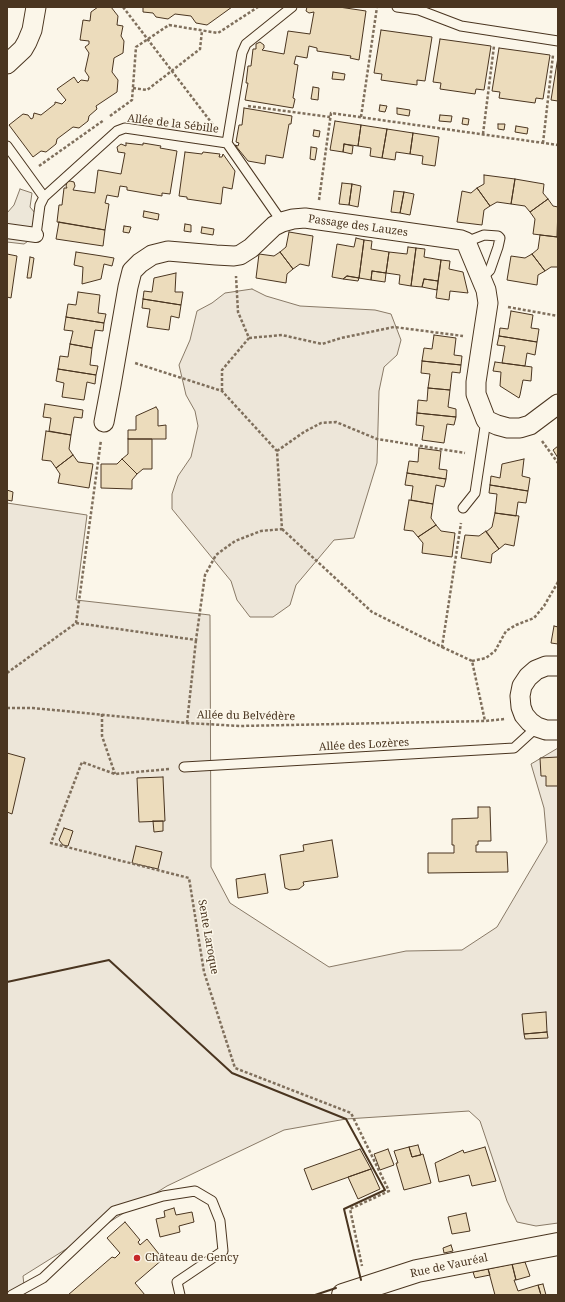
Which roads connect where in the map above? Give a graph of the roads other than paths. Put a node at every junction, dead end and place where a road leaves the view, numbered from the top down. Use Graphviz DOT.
graph roads {
  1 [pos="36,7"];
  2 [pos="292,7"];
  3 [pos="397,7"];
  4 [pos="556,41"];
  5 [pos="7,64"];
  6 [pos="227,143"];
  7 [pos="7,146"];
  8 [pos="44,197"];
  9 [pos="282,222"];
  10 [pos="7,231"];
  11 [pos="36,235"];
  12 [pos="466,242"];
  13 [pos="480,276"];
  14 [pos="558,404"];
  15 [pos="486,420"];
  16 [pos="104,422"];
  17 [pos="463,508"];
  18 [pos="558,666"];
  19 [pos="537,727"];
  20 [pos="558,730"];
  21 [pos="184,767"];
  22 [pos="558,1244"];
  23 [pos="12,1295"];
  24 [pos="180,1295"];
  25 [pos="343,1295"];
  1 -- 5 [label="street"];
  2 -- 6 [label="lane, Allée de la Sébille"];
  3 -- 4 [label="lane"];
  6 -- 8 [label="lane, Allée de la Sébille"];
  6 -- 9 [label="lane"];
  7 -- 8 [label="lane"];
  8 -- 11 [label="lane"];
  9 -- 12 [label="street, Passage des Lauzes"];
  9 -- 16 [label="street, Passage des Lauzes"];
  10 -- 11 [label="street"];
  12 -- 13 [label="street"];
  12 -- 13 [label="lane"];
  13 -- 15 [label="street"];
  14 -- 15 [label="street"];
  15 -- 17 [label="lane"];
  18 -- 19 [label="street"];
  19 -- 20 [label="street"];
  19 -- 21 [label="lane, Allée des Lozères"];
  22 -- 25 [label="street, Rue de Vauréal"];
  23 -- 24 [label="lane"];
}
